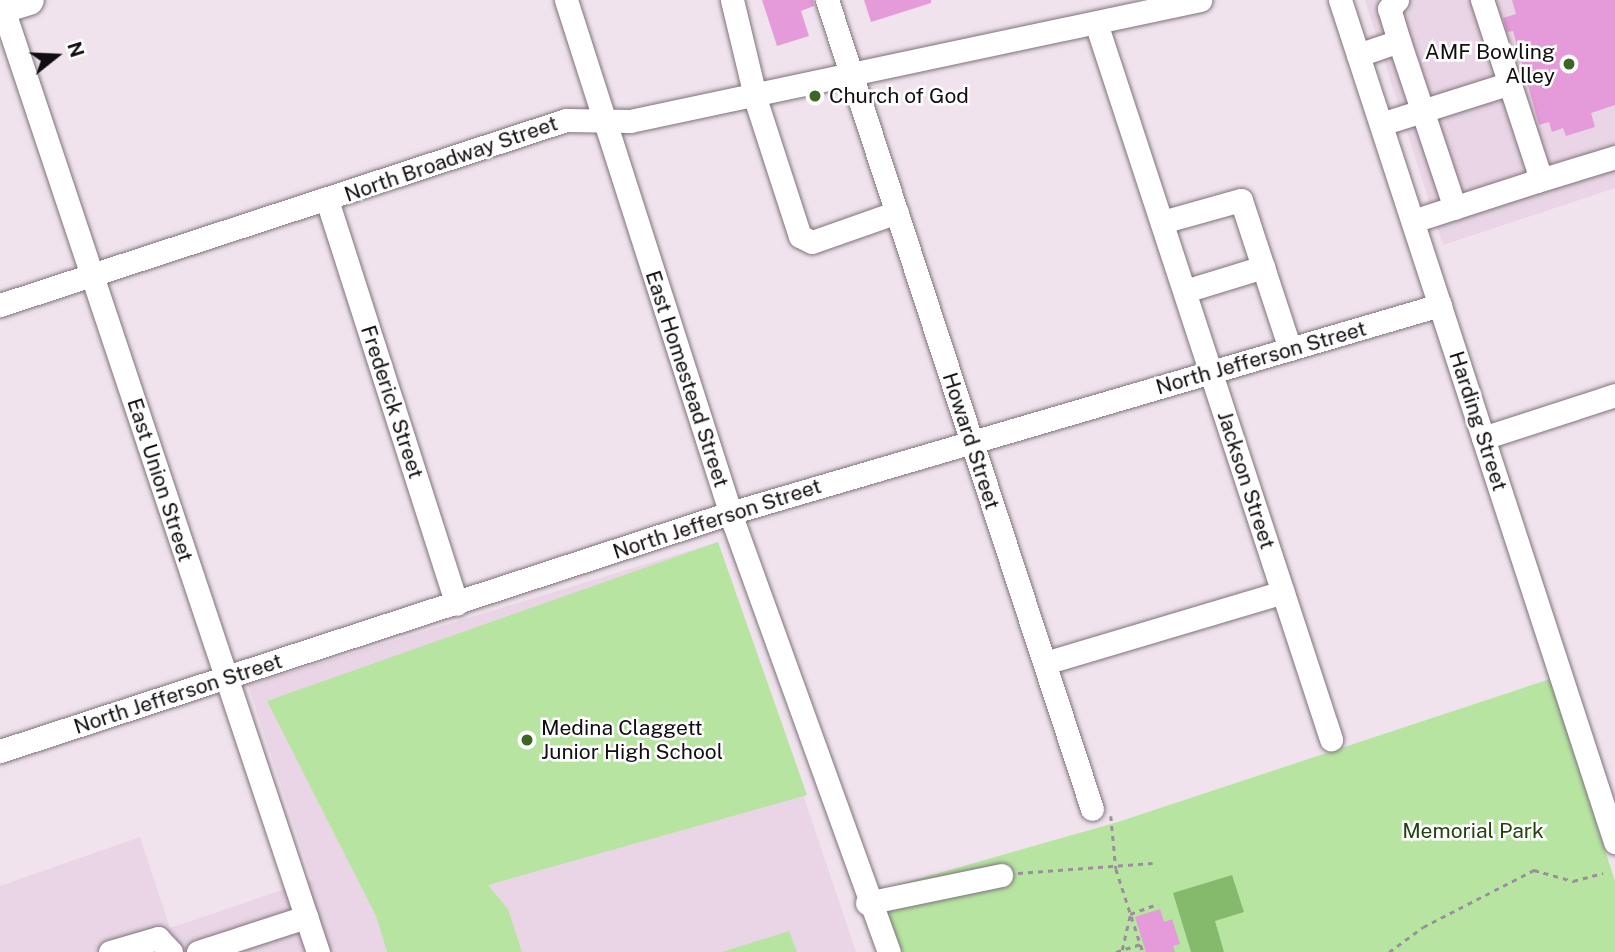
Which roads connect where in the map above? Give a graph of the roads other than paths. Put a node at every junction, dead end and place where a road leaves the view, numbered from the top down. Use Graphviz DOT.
graph roads {
  1 [pos="566,0"];
  2 [pos="732,0"];
  3 [pos="827,0"];
  4 [pos="1199,0"];
  5 [pos="1340,0"];
  6 [pos="1397,0"];
  7 [pos="1482,0"];
  8 [pos="8,5"];
  9 [pos="1096,23"];
  10 [pos="1399,41"];
  11 [pos="1358,55"];
  12 [pos="851,73"];
  13 [pos="1510,83"];
  14 [pos="755,94"];
  15 [pos="1423,111"];
  16 [pos="603,121"];
  17 [pos="1381,124"];
  18 [pos="1615,157"];
  19 [pos="1537,181"];
  20 [pos="327,200"];
  21 [pos="1455,208"];
  22 [pos="897,212"];
  23 [pos="1413,221"];
  24 [pos="1162,222"];
  25 [pos="1263,267"];
  26 [pos="92,275"];
  27 [pos="1185,291"];
  28 [pos="1440,304"];
  29 [pos="0,305"];
  30 [pos="1290,349"];
  31 [pos="1211,373"];
  32 [pos="1615,395"];
  33 [pos="1483,438"];
  34 [pos="971,441"];
  35 [pos="730,513"];
  36 [pos="1283,592"];
  37 [pos="457,604"];
  38 [pos="1045,663"];
  39 [pos="226,678"];
  40 [pos="1331,738"];
  41 [pos="0,751"];
  42 [pos="1092,809"];
  43 [pos="1615,842"];
  44 [pos="1001,875"];
  45 [pos="867,903"];
  46 [pos="306,917"];
  47 [pos="110,952"];
  48 [pos="171,952"];
  49 [pos="198,952"];
  50 [pos="318,952"];
  51 [pos="888,952"];
  1 -- 16 [label="street, East Homestead Street"];
  2 -- 14 [label="street"];
  3 -- 12 [label="street, Howard Street"];
  4 -- 9 [label="street, North Broadway Street"];
  5 -- 11 [label="street, Harding Street"];
  6 -- 10 [label="street"];
  7 -- 13 [label="street"];
  8 -- 26 [label="street, East Union Street"];
  9 -- 12 [label="street, North Broadway Street"];
  9 -- 24 [label="street, Jackson Street"];
  10 -- 11 [label="street"];
  10 -- 15 [label="street"];
  11 -- 17 [label="street, Harding Street"];
  12 -- 14 [label="street, North Broadway Street"];
  12 -- 22 [label="street, Howard Street"];
  13 -- 15 [label="street"];
  13 -- 19 [label="street"];
  14 -- 16 [label="street, North Broadway Street"];
  14 -- 22 [label="street"];
  15 -- 17 [label="street"];
  15 -- 21 [label="street"];
  16 -- 20 [label="street, North Broadway Street"];
  16 -- 35 [label="street, East Homestead Street"];
  17 -- 23 [label="street, Harding Street"];
  18 -- 19 [label="street"];
  19 -- 21 [label="street"];
  20 -- 26 [label="street, North Broadway Street"];
  20 -- 37 [label="street, Frederick Street"];
  21 -- 23 [label="street"];
  22 -- 34 [label="street, Howard Street"];
  23 -- 28 [label="street, Harding Street"];
  24 -- 25 [label="street"];
  24 -- 27 [label="street, Jackson Street"];
  25 -- 27 [label="street"];
  25 -- 30 [label="street"];
  26 -- 29 [label="street, North Broadway Street"];
  26 -- 39 [label="street, East Union Street"];
  27 -- 31 [label="street, Jackson Street"];
  28 -- 30 [label="street, North Jefferson Street"];
  28 -- 33 [label="street, Harding Street"];
  30 -- 31 [label="street, North Jefferson Street"];
  31 -- 34 [label="street, North Jefferson Street"];
  31 -- 36 [label="street, Jackson Street"];
  32 -- 33 [label="street"];
  33 -- 43 [label="street, Harding Street"];
  34 -- 35 [label="street, North Jefferson Street"];
  34 -- 38 [label="street, Howard Street"];
  35 -- 37 [label="street, North Jefferson Street"];
  35 -- 45 [label="street, East Homestead Street"];
  36 -- 38 [label="street"];
  36 -- 40 [label="street, Jackson Street"];
  37 -- 39 [label="street, North Jefferson Street"];
  38 -- 42 [label="street, Howard Street"];
  39 -- 41 [label="street, North Jefferson Street"];
  39 -- 46 [label="street, East Union Street"];
  44 -- 45 [label="street"];
  45 -- 51 [label="street, East Homestead Street"];
  46 -- 49 [label="street"];
  46 -- 50 [label="street, East Union Street"];
  47 -- 48 [label="street"];
}
